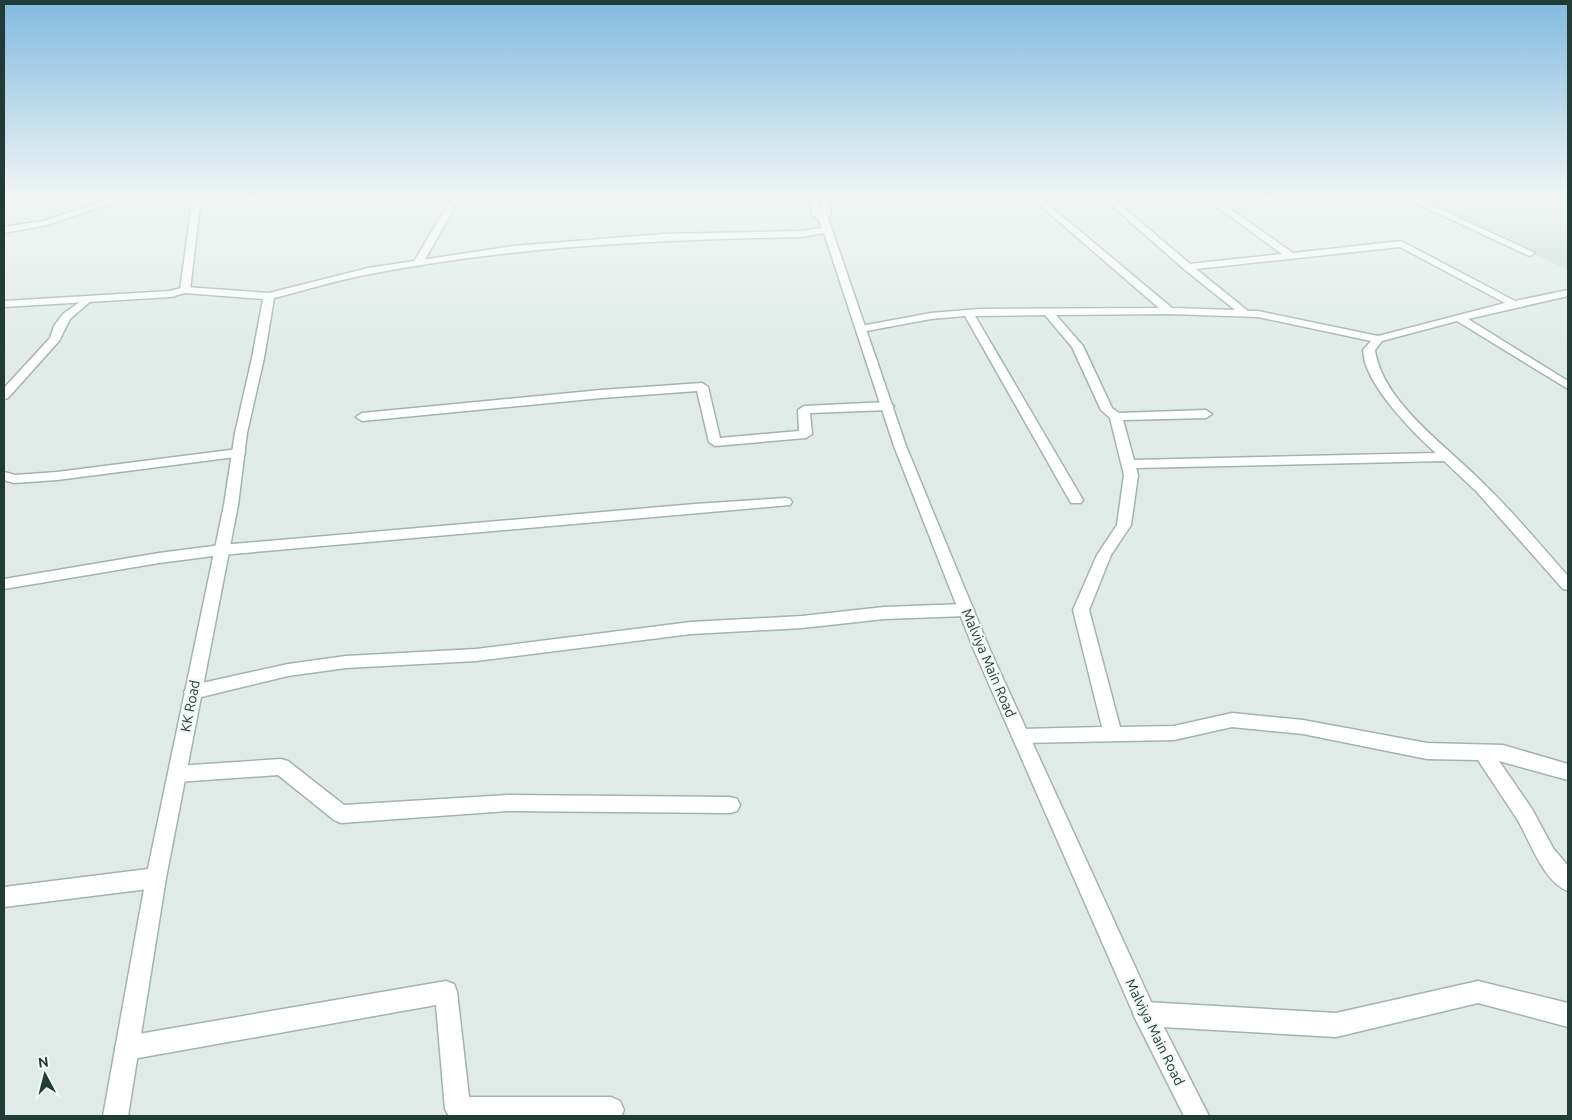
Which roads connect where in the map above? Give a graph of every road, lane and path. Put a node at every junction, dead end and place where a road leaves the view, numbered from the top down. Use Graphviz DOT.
graph roads {
  1 [pos="191,248"];
  2 [pos="427,248"];
  3 [pos="523,248"];
  4 [pos="833,248"];
  5 [pos="1096,248"];
  6 [pos="1166,248"];
  7 [pos="1281,248"];
  8 [pos="1366,248"];
  9 [pos="1410,248"];
  10 [pos="1520,248"];
  11 [pos="1530,253"];
  12 [pos="1293,257"];
  13 [pos="418,263"];
  14 [pos="1187,266"];
  15 [pos="185,290"];
  16 [pos="1568,293"];
  17 [pos="268,296"];
  18 [pos="87,300"];
  19 [pos="1568,303"];
  20 [pos="4,304"];
  21 [pos="1514,304"];
  22 [pos="1047,311"];
  23 [pos="1169,311"];
  24 [pos="968,313"];
  25 [pos="1246,314"];
  26 [pos="1458,318"];
  27 [pos="1470,325"];
  28 [pos="860,329"];
  29 [pos="1404,330"];
  30 [pos="1378,338"];
  31 [pos="23,373"];
  32 [pos="4,377"];
  33 [pos="1568,386"];
  34 [pos="4,394"];
  35 [pos="888,406"];
  36 [pos="1206,414"];
  37 [pos="362,417"];
  38 [pos="1116,417"];
  39 [pos="238,453"];
  40 [pos="1447,457"];
  41 [pos="1128,464"];
  42 [pos="4,476"];
  43 [pos="1076,500"];
  44 [pos="785,502"];
  45 [pos="221,550"];
  46 [pos="4,584"];
  47 [pos="1568,585"];
  48 [pos="966,610"];
  49 [pos="193,692"];
  50 [pos="1113,734"];
  51 [pos="1020,736"];
  52 [pos="1483,752"];
  53 [pos="1568,772"];
  54 [pos="177,774"];
  55 [pos="730,805"];
  56 [pos="156,878"];
  57 [pos="1568,881"];
  58 [pos="4,897"];
  59 [pos="1145,1014"];
  60 [pos="1568,1015"];
  61 [pos="127,1048"];
  62 [pos="611,1110"];
  63 [pos="115,1116"];
  64 [pos="1197,1116"];
  1 -- 15 [label="street"];
  2 -- 13 [label="street"];
  3 -- 13 [label="street"];
  4 -- 28 [label="street, Malviya Main Road"];
  5 -- 23 [label="street"];
  6 -- 14 [label="street"];
  7 -- 12 [label="street"];
  8 -- 12 [label="street"];
  9 -- 21 [label="street"];
  10 -- 11 [label="street"];
  12 -- 14 [label="street"];
  13 -- 17 [label="street"];
  14 -- 25 [label="street"];
  15 -- 17 [label="street"];
  15 -- 18 [label="street"];
  16 -- 21 [label="street"];
  17 -- 39 [label="street, KK Road"];
  18 -- 20 [label="street"];
  18 -- 31 [label="street"];
  19 -- 27 [label="street"];
  21 -- 26 [label="street"];
  22 -- 23 [label="street"];
  22 -- 24 [label="street"];
  22 -- 38 [label="street"];
  23 -- 25 [label="street"];
  24 -- 28 [label="street"];
  24 -- 43 [label="street"];
  25 -- 30 [label="street"];
  26 -- 27 [label="street"];
  26 -- 29 [label="street"];
  27 -- 29 [label="street"];
  27 -- 33 [label="street"];
  28 -- 35 [label="street, Malviya Main Road"];
  29 -- 30 [label="street"];
  30 -- 40 [label="street"];
  31 -- 32 [label="street"];
  31 -- 34 [label="street"];
  35 -- 37 [label="street"];
  35 -- 48 [label="street, Malviya Main Road"];
  36 -- 38 [label="street"];
  38 -- 41 [label="street"];
  39 -- 42 [label="street"];
  39 -- 45 [label="street, KK Road"];
  40 -- 41 [label="street"];
  40 -- 47 [label="street"];
  41 -- 50 [label="street"];
  44 -- 45 [label="street"];
  45 -- 46 [label="street"];
  45 -- 49 [label="street, KK Road"];
  48 -- 49 [label="street"];
  48 -- 51 [label="street, Malviya Main Road"];
  49 -- 54 [label="street, KK Road"];
  50 -- 51 [label="street"];
  50 -- 52 [label="street"];
  51 -- 59 [label="street, Malviya Main Road"];
  52 -- 53 [label="street"];
  52 -- 57 [label="street"];
  54 -- 55 [label="street"];
  54 -- 56 [label="street, KK Road"];
  56 -- 58 [label="street"];
  56 -- 61 [label="street, KK Road"];
  59 -- 60 [label="street"];
  59 -- 64 [label="street, Malviya Main Road"];
  61 -- 62 [label="street"];
  61 -- 63 [label="street, KK Road"];
}
